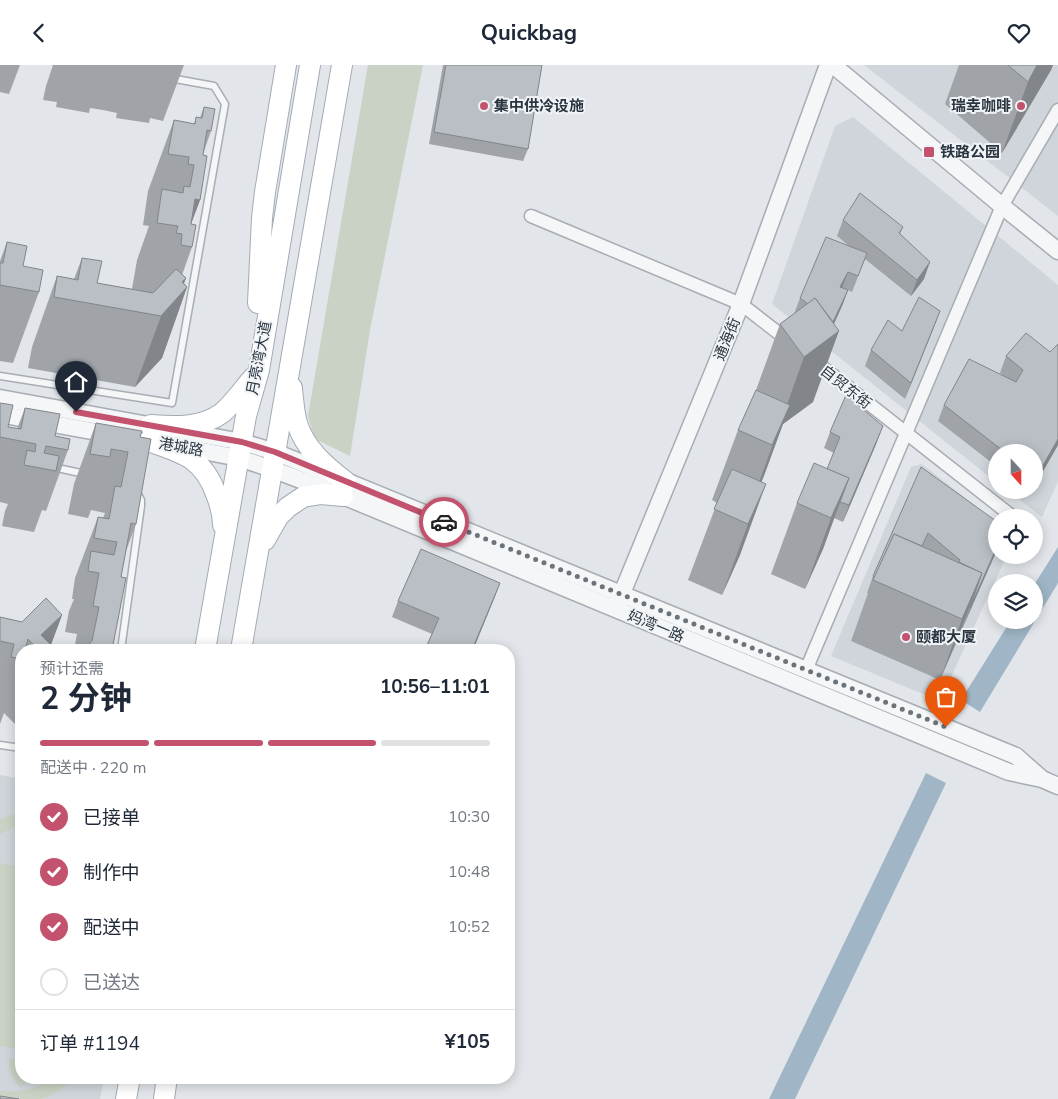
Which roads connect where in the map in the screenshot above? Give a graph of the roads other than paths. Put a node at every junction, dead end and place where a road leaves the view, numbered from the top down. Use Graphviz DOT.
graph roads {
  1 [pos="286,65"];
  2 [pos="310,65"];
  3 [pos="342,65"];
  4 [pos="828,65"];
  5 [pos="833,65"];
  6 [pos="166,77"];
  7 [pos="1058,110"];
  8 [pos="1002,206"];
  9 [pos="531,216"];
  10 [pos="1058,251"];
  11 [pos="741,304"];
  12 [pos="291,361"];
  13 [pos="260,362"];
  14 [pos="0,376"];
  15 [pos="0,398"];
  16 [pos="0,414"];
  17 [pos="35,418"];
  18 [pos="150,433"];
  19 [pos="905,433"];
  20 [pos="240,450"];
  21 [pos="274,461"];
  22 [pos="44,465"];
  23 [pos="89,475"];
  24 [pos="134,487"];
  25 [pos="344,489"];
  26 [pos="1003,509"];
  27 [pos="223,549"];
  28 [pos="256,560"];
  29 [pos="618,601"];
  30 [pos="122,644"];
  31 [pos="206,644"];
  32 [pos="242,644"];
  33 [pos="806,670"];
  34 [pos="0,745"];
  35 [pos="15,747"];
  36 [pos="1042,779"];
  37 [pos="1058,786"];
  38 [pos="129,1084"];
  39 [pos="166,1084"];
  40 [pos="126,1099"];
  41 [pos="164,1099"];
  1 -- 13 [label="main road"];
  2 -- 13 [label="main road, 月亮湾大道"];
  3 -- 12 [label="main road, 月亮湾大道"];
  4 -- 11 [label="street, 通海街"];
  5 -- 8 [label="street"];
  6 -- 14 [label="lane"];
  7 -- 8 [label="street"];
  8 -- 10 [label="street"];
  8 -- 19 [label="street"];
  9 -- 11 [label="street, 自贸东街"];
  11 -- 19 [label="street, 自贸东街"];
  11 -- 29 [label="street, 通海街"];
  12 -- 21 [label="main road, 月亮湾大道"];
  12 -- 25 [label="main road"];
  13 -- 18 [label="main road"];
  13 -- 20 [label="main road, 月亮湾大道"];
  15 -- 17 [label="street, 港城路"];
  16 -- 17 [label="street, 港城路"];
  17 -- 18 [label="street, 港城路"];
  18 -- 20 [label="street, 港城路"];
  18 -- 27 [label="main road"];
  19 -- 26 [label="street, 自贸东街"];
  19 -- 33 [label="street"];
  20 -- 21 [label="street, 港城路"];
  20 -- 27 [label="main road, 月亮湾大道"];
  21 -- 25 [label="street, 妈湾一路"];
  21 -- 28 [label="main road, 月亮湾大道"];
  22 -- 23 [label="lane"];
  24 -- 30 [label="lane"];
  25 -- 28 [label="main road"];
  25 -- 29 [label="street, 妈湾一路"];
  27 -- 31 [label="main road, 月亮湾大道"];
  28 -- 32 [label="main road, 月亮湾大道"];
  29 -- 33 [label="street, 妈湾一路"];
  29 -- 36 [label="street, 妈湾一路"];
  33 -- 36 [label="street, 妈湾一路"];
  34 -- 35 [label="lane"];
  36 -- 37 [label="street, 妈湾一路"];
  38 -- 40 [label="main road"];
  39 -- 41 [label="main road"];
}
